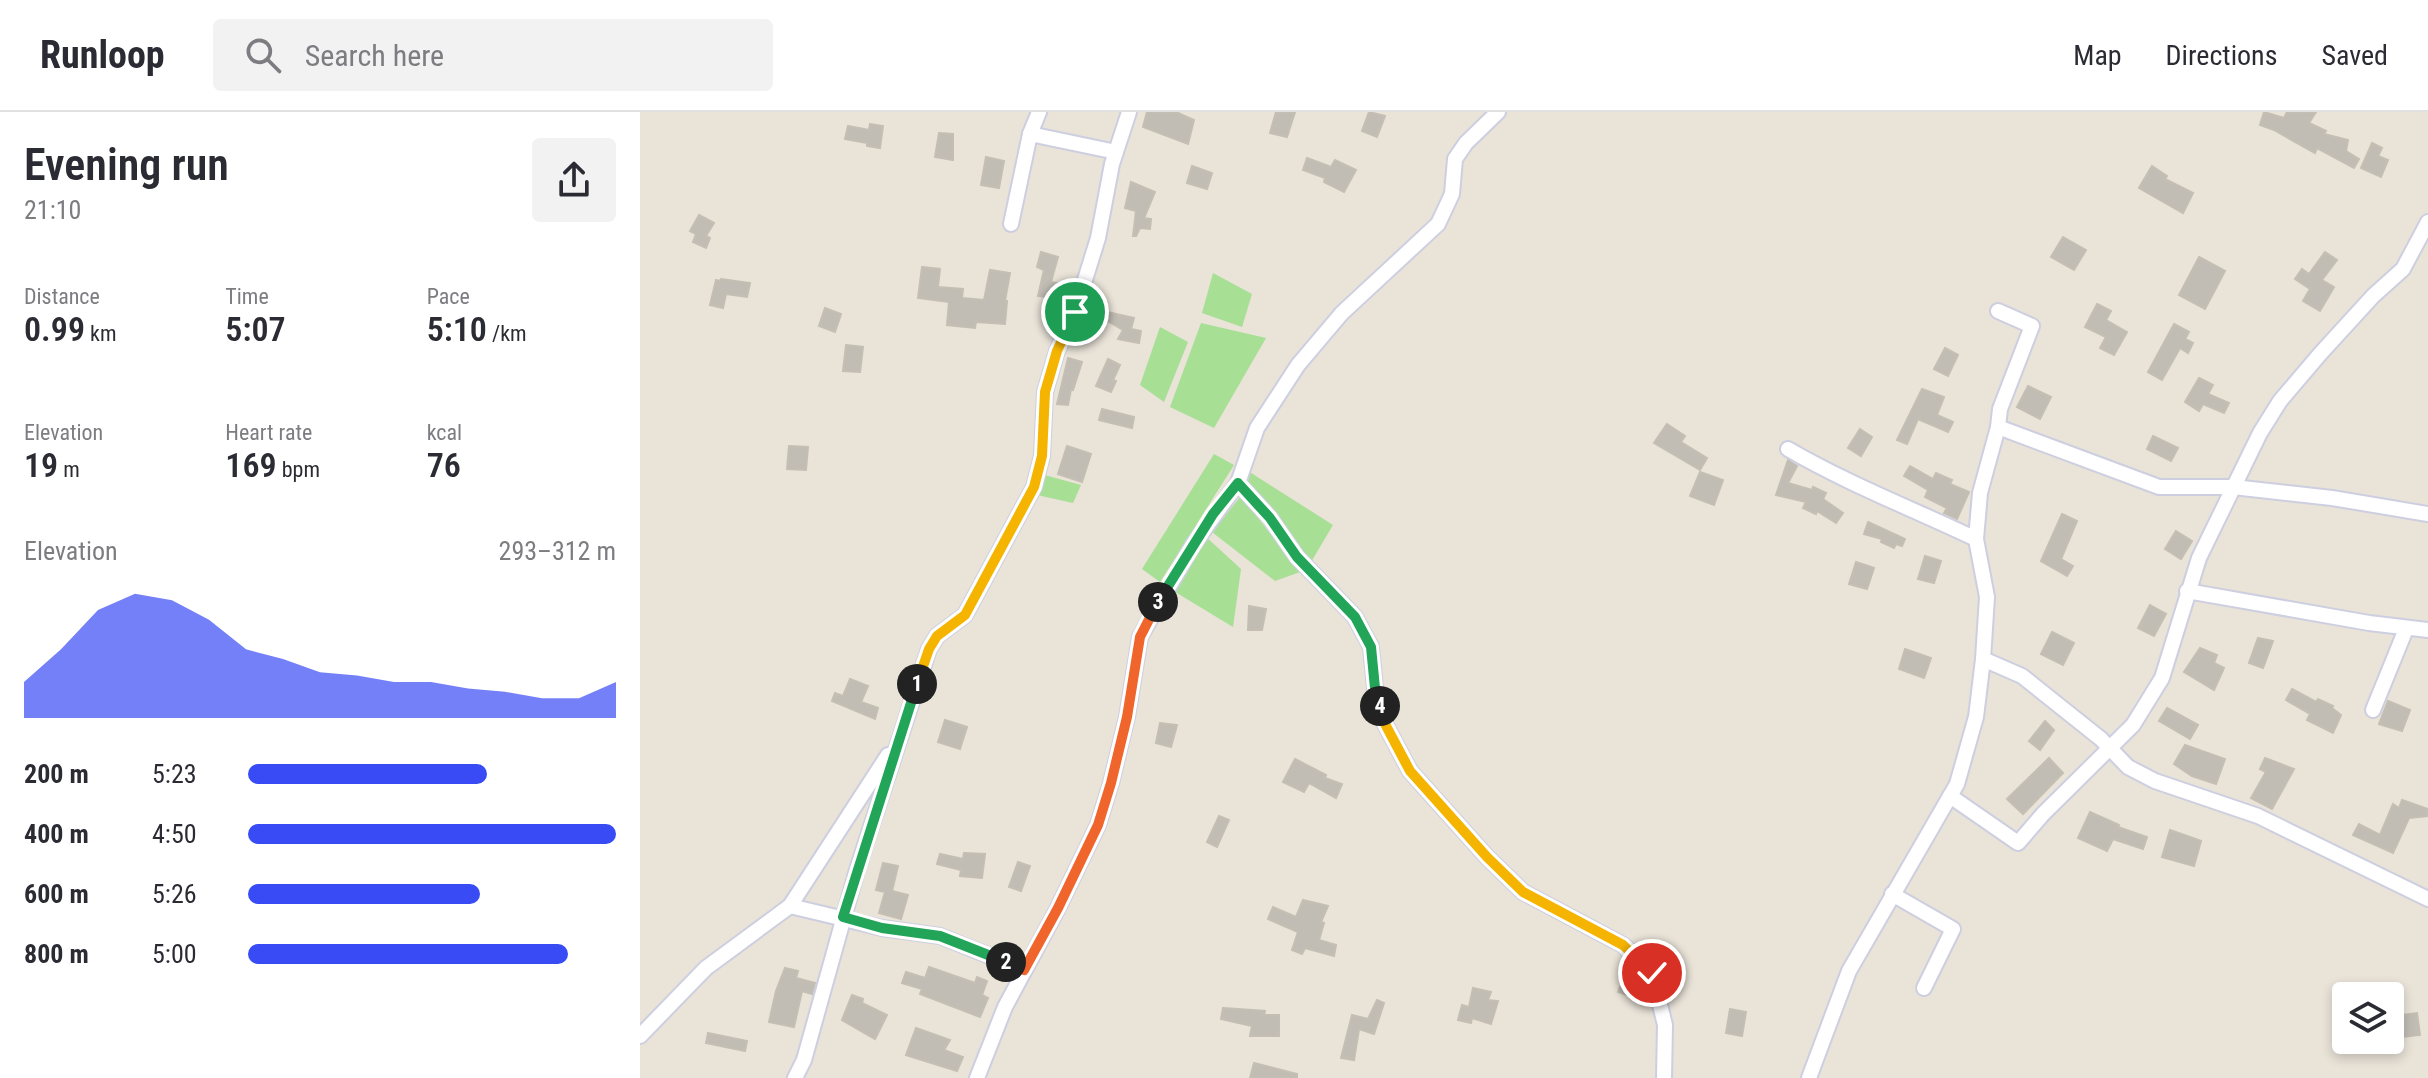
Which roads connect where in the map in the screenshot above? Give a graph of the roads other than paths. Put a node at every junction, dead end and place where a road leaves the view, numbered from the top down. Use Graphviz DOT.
graph roads {
  1 [pos="1039,112"];
  2 [pos="1129,112"];
  3 [pos="1498,112"];
  4 [pos="1030,134"];
  5 [pos="1116,152"];
  6 [pos="2428,222"];
  7 [pos="1011,224"];
  8 [pos="1998,311"];
  9 [pos="1998,427"];
  10 [pos="1788,449"];
  11 [pos="1238,483"];
  12 [pos="2233,487"];
  13 [pos="2428,514"];
  14 [pos="1976,539"];
  15 [pos="2187,591"];
  16 [pos="2406,629"];
  17 [pos="2428,630"];
  18 [pos="1983,659"];
  19 [pos="2373,710"];
  20 [pos="897,741"];
  21 [pos="2110,748"];
  22 [pos="1950,796"];
  23 [pos="1892,894"];
  24 [pos="2428,899"];
  25 [pos="790,906"];
  26 [pos="843,917"];
  27 [pos="1024,970"];
  28 [pos="1924,988"];
  29 [pos="640,1036"];
  30 [pos="795,1078"];
  31 [pos="977,1078"];
  32 [pos="1664,1078"];
  33 [pos="1809,1078"];
  1 -- 4 [label="street"];
  2 -- 5 [label="street"];
  3 -- 11 [label="street"];
  4 -- 5 [label="street"];
  4 -- 7 [label="street"];
  5 -- 20 [label="street"];
  6 -- 12 [label="street"];
  8 -- 9 [label="street"];
  9 -- 12 [label="street"];
  9 -- 14 [label="street"];
  10 -- 14 [label="street"];
  11 -- 27 [label="street"];
  11 -- 32 [label="street"];
  12 -- 13 [label="street"];
  12 -- 15 [label="street"];
  14 -- 18 [label="street"];
  15 -- 16 [label="street"];
  15 -- 21 [label="street"];
  16 -- 17 [label="street"];
  16 -- 19 [label="street"];
  18 -- 21 [label="street"];
  18 -- 22 [label="street"];
  20 -- 25 [label="street"];
  20 -- 26 [label="street"];
  21 -- 22 [label="street"];
  21 -- 24 [label="street"];
  22 -- 23 [label="street"];
  23 -- 28 [label="street"];
  23 -- 33 [label="street"];
  25 -- 26 [label="street"];
  25 -- 29 [label="street"];
  26 -- 27 [label="street"];
  26 -- 30 [label="street"];
  27 -- 31 [label="street"];
}
